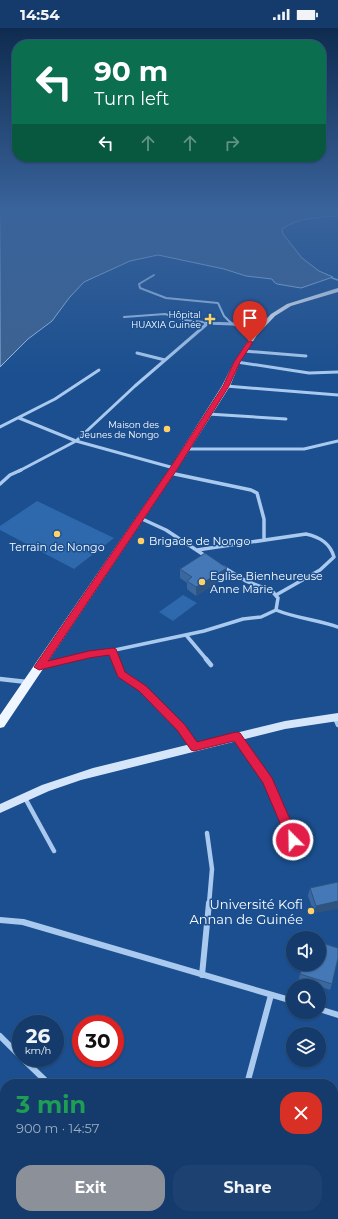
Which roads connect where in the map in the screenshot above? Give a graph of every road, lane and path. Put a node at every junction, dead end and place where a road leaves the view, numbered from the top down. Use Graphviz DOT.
graph roads {
  1 [pos="154,275"];
  2 [pos="338,290"];
  3 [pos="124,317"];
  4 [pos="208,323"];
  5 [pos="233,324"];
  6 [pos="258,330"];
  7 [pos="244,351"];
  8 [pos="137,353"];
  9 [pos="306,356"];
  10 [pos="165,360"];
  11 [pos="237,362"];
  12 [pos="99,370"];
  13 [pos="338,372"];
  14 [pos="226,386"];
  15 [pos="338,395"];
  16 [pos="208,414"];
  17 [pos="19,418"];
  18 [pos="286,419"];
  19 [pos="0,427"];
  20 [pos="76,441"];
  21 [pos="338,441"];
  22 [pos="185,449"];
  23 [pos="172,471"];
  24 [pos="0,484"];
  25 [pos="140,518"];
  26 [pos="264,539"];
  27 [pos="197,550"];
  28 [pos="210,558"];
  29 [pos="336,558"];
  30 [pos="217,563"];
  31 [pos="276,595"];
  32 [pos="276,610"];
  33 [pos="338,627"];
  34 [pos="186,635"];
  35 [pos="113,652"];
  36 [pos="211,665"];
  37 [pos="39,667"];
  38 [pos="0,679"];
  39 [pos="27,682"];
  40 [pos="337,720"];
  41 [pos="0,724"];
  42 [pos="236,736"];
  43 [pos="194,747"];
  44 [pos="24,797"];
  45 [pos="0,809"];
  46 [pos="207,833"];
  47 [pos="293,840"];
  48 [pos="54,851"];
  49 [pos="0,920"];
  50 [pos="202,975"];
  51 [pos="270,995"];
  52 [pos="286,999"];
  53 [pos="326,1011"];
  54 [pos="338,1015"];
  55 [pos="0,1036"];
  56 [pos="12,1047"];
  57 [pos="32,1067"];
  58 [pos="44,1079"];
  59 [pos="248,1079"];
  1 -- 5 [label="street"];
  2 -- 6 [label="main road"];
  3 -- 4 [label="street"];
  4 -- 5 [label="street"];
  4 -- 10 [label="street"];
  5 -- 6 [label="street"];
  6 -- 7 [label="main road"];
  7 -- 9 [label="street"];
  7 -- 11 [label="main road"];
  8 -- 10 [label="street"];
  10 -- 20 [label="street"];
  11 -- 13 [label="street"];
  11 -- 14 [label="main road"];
  12 -- 17 [label="street"];
  14 -- 15 [label="street"];
  14 -- 16 [label="main road"];
  16 -- 18 [label="street"];
  16 -- 22 [label="main road"];
  17 -- 19 [label="street"];
  17 -- 20 [label="street"];
  20 -- 23 [label="street"];
  20 -- 24 [label="street"];
  21 -- 22 [label="street"];
  22 -- 23 [label="main road"];
  23 -- 25 [label="main road"];
  23 -- 26 [label="street"];
  25 -- 27 [label="street"];
  25 -- 37 [label="main road"];
  26 -- 27 [label="street"];
  26 -- 29 [label="street"];
  27 -- 28 [label="street"];
  29 -- 31 [label="street"];
  30 -- 31 [label="street"];
  31 -- 32 [label="street"];
  32 -- 33 [label="street"];
  32 -- 34 [label="street"];
  34 -- 35 [label="street"];
  34 -- 36 [label="street"];
  35 -- 37 [label="street"];
  35 -- 43 [label="street"];
  37 -- 39 [label="main road"];
  38 -- 39 [label="street"];
  39 -- 41 [label="main road"];
  40 -- 42 [label="street"];
  42 -- 43 [label="street"];
  42 -- 47 [label="street"];
  43 -- 44 [label="street"];
  44 -- 45 [label="street"];
  44 -- 48 [label="street"];
  46 -- 50 [label="street"];
  49 -- 50 [label="street"];
  50 -- 51 [label="street"];
  51 -- 52 [label="street"];
  51 -- 59 [label="street"];
  53 -- 54 [label="street"];
  55 -- 56 [label="street"];
  57 -- 58 [label="street"];
}
